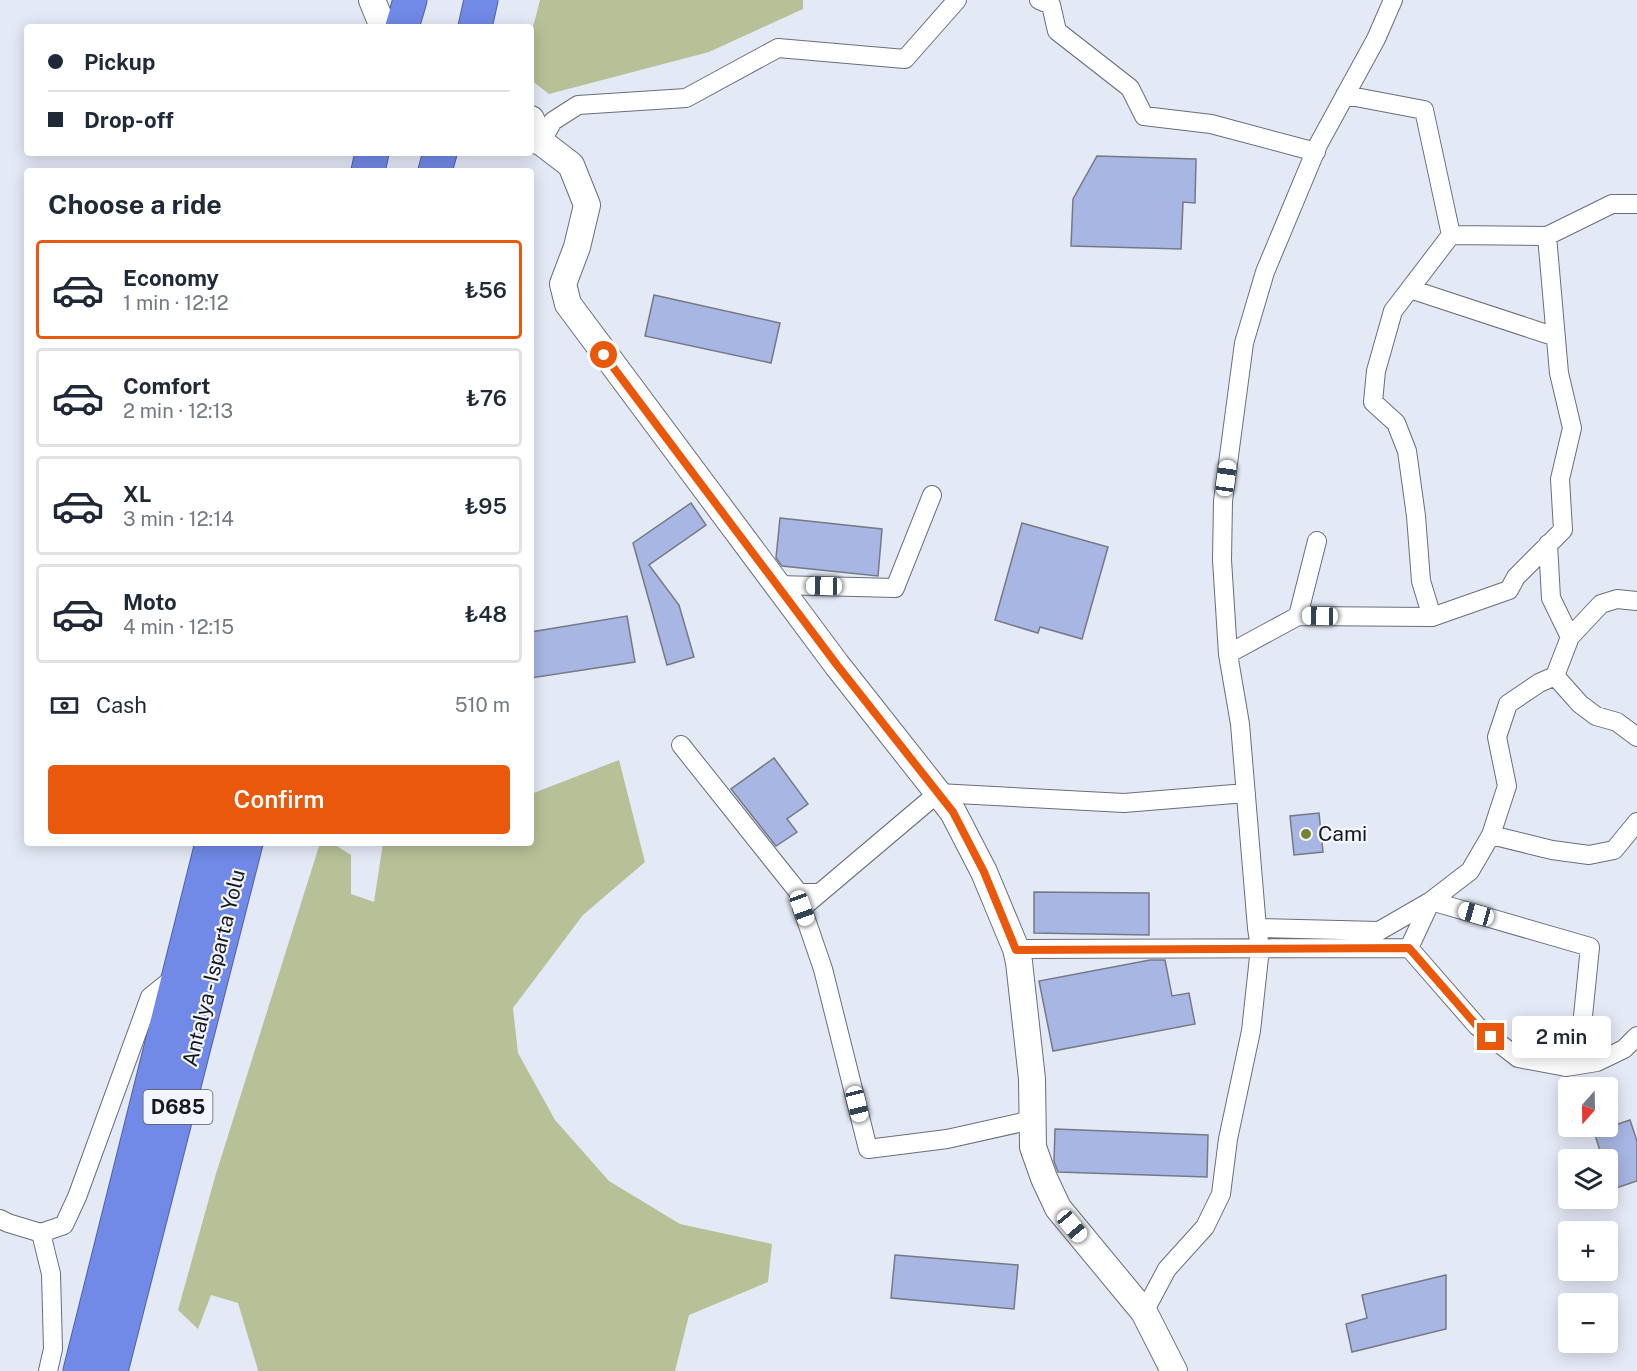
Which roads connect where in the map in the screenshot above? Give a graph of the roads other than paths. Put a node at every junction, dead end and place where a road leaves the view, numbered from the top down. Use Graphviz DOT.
graph roads {
  1 [pos="372,0"];
  2 [pos="410,0"];
  3 [pos="481,0"];
  4 [pos="957,0"];
  5 [pos="1039,0"];
  6 [pos="1393,0"];
  7 [pos="382,24"];
  8 [pos="403,24"];
  9 [pos="476,24"];
  10 [pos="1346,95"];
  11 [pos="534,133"];
  12 [pos="1316,152"];
  13 [pos="1637,204"];
  14 [pos="1451,235"];
  15 [pos="1548,236"];
  16 [pos="1410,289"];
  17 [pos="1556,337"];
  18 [pos="932,495"];
  19 [pos="1317,541"];
  20 [pos="1548,544"];
  21 [pos="777,585"];
  22 [pos="1637,601"];
  23 [pos="1298,616"];
  24 [pos="1432,617"];
  25 [pos="1570,637"];
  26 [pos="1228,654"];
  27 [pos="1555,676"];
  28 [pos="1637,737"];
  29 [pos="681,745"];
  30 [pos="938,793"];
  31 [pos="1246,793"];
  32 [pos="1637,822"];
  33 [pos="1491,835"];
  34 [pos="211,846"];
  35 [pos="245,846"];
  36 [pos="819,893"];
  37 [pos="1431,901"];
  38 [pos="1257,928"];
  39 [pos="1260,948"];
  40 [pos="1409,948"];
  41 [pos="1016,950"];
  42 [pos="179,973"];
  43 [pos="1637,1036"];
  44 [pos="1631,1055"];
  45 [pos="1566,1067"];
  46 [pos="1032,1120"];
  47 [pos="0,1219"];
  48 [pos="40,1233"];
  49 [pos="1144,1312"];
  50 [pos="48,1371"];
  51 [pos="80,1371"];
  52 [pos="111,1371"];
  53 [pos="1174,1371"];
  1 -- 7 [label="street"];
  2 -- 8 [label="highway"];
  3 -- 9 [label="highway"];
  4 -- 11 [label="street"];
  5 -- 12 [label="street"];
  6 -- 10 [label="street"];
  10 -- 12 [label="street"];
  10 -- 14 [label="street"];
  11 -- 21 [label="street"];
  12 -- 26 [label="street"];
  13 -- 15 [label="street"];
  14 -- 15 [label="street"];
  14 -- 16 [label="street"];
  15 -- 17 [label="street"];
  16 -- 17 [label="street"];
  16 -- 24 [label="street"];
  17 -- 20 [label="street"];
  18 -- 21 [label="street"];
  19 -- 23 [label="street"];
  20 -- 24 [label="street"];
  20 -- 25 [label="street"];
  21 -- 30 [label="street"];
  22 -- 25 [label="street"];
  23 -- 24 [label="street"];
  23 -- 26 [label="street"];
  25 -- 27 [label="street"];
  26 -- 31 [label="street"];
  27 -- 28 [label="street"];
  27 -- 33 [label="street"];
  29 -- 36 [label="street"];
  30 -- 31 [label="street"];
  30 -- 36 [label="street"];
  30 -- 41 [label="street"];
  31 -- 38 [label="street"];
  32 -- 33 [label="street"];
  33 -- 37 [label="street"];
  34 -- 42 [label="highway, Antalya - Isparta Yolu / D685"];
  35 -- 52 [label="highway, Antalya - Isparta Yolu / D685"];
  36 -- 46 [label="street"];
  37 -- 38 [label="street"];
  37 -- 40 [label="street"];
  37 -- 45 [label="street"];
  38 -- 39 [label="street"];
  39 -- 40 [label="street"];
  39 -- 41 [label="street"];
  39 -- 49 [label="street"];
  40 -- 45 [label="street"];
  41 -- 46 [label="street"];
  42 -- 48 [label="street"];
  42 -- 51 [label="highway, Antalya - Isparta Yolu / D685"];
  43 -- 44 [label="street"];
  44 -- 45 [label="street"];
  46 -- 49 [label="street"];
  47 -- 48 [label="street"];
  48 -- 50 [label="street"];
  49 -- 53 [label="street"];
}
